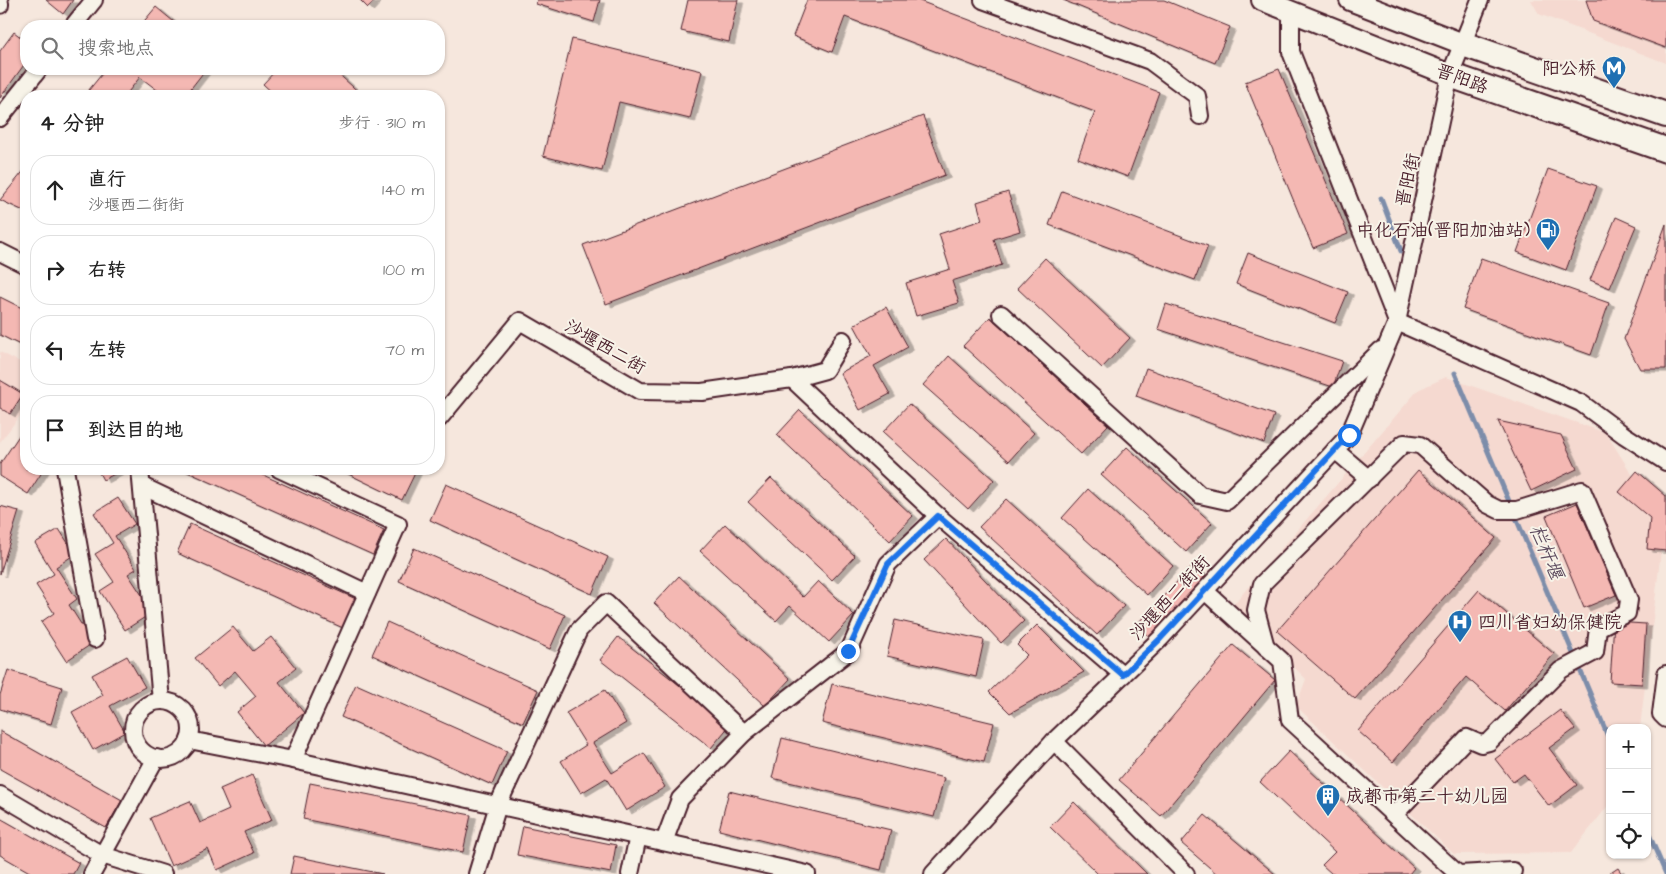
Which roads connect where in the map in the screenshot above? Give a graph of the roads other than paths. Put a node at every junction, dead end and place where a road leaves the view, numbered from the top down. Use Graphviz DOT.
graph roads {
  1 [pos="94,0"];
  2 [pos="983,0"];
  3 [pos="1262,0"];
  4 [pos="1350,0"];
  5 [pos="1480,0"];
  6 [pos="1291,11"];
  7 [pos="78,20"];
  8 [pos="1463,44"];
  9 [pos="34,75"];
  10 [pos="1450,75"];
  11 [pos="22,90"];
  12 [pos="20,93"];
  13 [pos="1666,115"];
  14 [pos="1200,116"];
  15 [pos="0,118"];
  16 [pos="1666,150"];
  17 [pos="0,252"];
  18 [pos="20,263"];
  19 [pos="1001,314"];
  20 [pos="1397,322"];
  21 [pos="843,340"];
  22 [pos="1388,343"];
  23 [pos="792,379"];
  24 [pos="445,412"];
  25 [pos="1335,450"];
  26 [pos="1666,462"];
  27 [pos="66,475"];
  28 [pos="141,475"];
  29 [pos="292,475"];
  30 [pos="1369,479"];
  31 [pos="142,486"];
  32 [pos="938,516"];
  33 [pos="1205,591"];
  34 [pos="367,593"];
  35 [pos="95,639"];
  36 [pos="1266,647"];
  37 [pos="1666,674"];
  38 [pos="1123,675"];
  39 [pos="161,701"];
  40 [pos="1666,719"];
  41 [pos="744,733"];
  42 [pos="189,740"];
  43 [pos="1054,741"];
  44 [pos="156,758"];
  45 [pos="293,760"];
  46 [pos="0,795"];
  47 [pos="498,805"];
  48 [pos="1394,815"];
  49 [pos="638,836"];
  50 [pos="664,842"];
  51 [pos="102,855"];
  52 [pos="1514,871"];
  53 [pos="92,874"];
  54 [pos="163,874"];
  55 [pos="477,874"];
  56 [pos="630,874"];
  57 [pos="807,874"];
  58 [pos="934,874"];
  59 [pos="1186,874"];
  60 [pos="1458,874"];
  1 -- 7 [label="street"];
  2 -- 14 [label="street"];
  3 -- 6 [label="main road, 晋阳路"];
  4 -- 8 [label="main road, 晋阳路"];
  5 -- 8 [label="street, 晋阳街"];
  6 -- 10 [label="main road, 晋阳路"];
  6 -- 20 [label="street"];
  8 -- 10 [label="street, 晋阳街"];
  8 -- 13 [label="highway, 晋阳路"];
  9 -- 11 [label="street"];
  10 -- 16 [label="highway, 晋阳路"];
  10 -- 20 [label="street, 晋阳街"];
  12 -- 15 [label="street"];
  17 -- 18 [label="street"];
  19 -- 22 [label="street"];
  20 -- 22 [label="street, 沙堰西二街街"];
  20 -- 26 [label="street"];
  21 -- 23 [label="street, 沙堰西二街"];
  22 -- 25 [label="street, 沙堰西二街街"];
  23 -- 24 [label="street, 沙堰西二街"];
  23 -- 32 [label="street"];
  25 -- 30 [label="street"];
  25 -- 33 [label="street, 沙堰西二街街"];
  27 -- 35 [label="street"];
  28 -- 31 [label="street"];
  29 -- 34 [label="street"];
  30 -- 36 [label="street"];
  30 -- 48 [label="street"];
  31 -- 34 [label="street"];
  31 -- 39 [label="street"];
  32 -- 38 [label="street"];
  32 -- 41 [label="street"];
  33 -- 36 [label="street"];
  33 -- 38 [label="street, 沙堰西二街街"];
  34 -- 45 [label="street"];
  36 -- 48 [label="street"];
  37 -- 40 [label="street"];
  38 -- 43 [label="street, 沙堰西二街街"];
  39 -- 42 [label="street"];
  39 -- 44 [label="street"];
  41 -- 47 [label="street"];
  41 -- 50 [label="street"];
  42 -- 44 [label="street"];
  42 -- 45 [label="street"];
  43 -- 58 [label="street, 沙堰西二街街"];
  43 -- 59 [label="street"];
  44 -- 51 [label="street"];
  45 -- 47 [label="street"];
  46 -- 51 [label="street"];
  47 -- 49 [label="street"];
  47 -- 55 [label="street"];
  48 -- 60 [label="street"];
  49 -- 50 [label="street"];
  49 -- 56 [label="street"];
  50 -- 57 [label="street"];
  51 -- 53 [label="street"];
  51 -- 54 [label="street"];
  52 -- 60 [label="street"];
}
